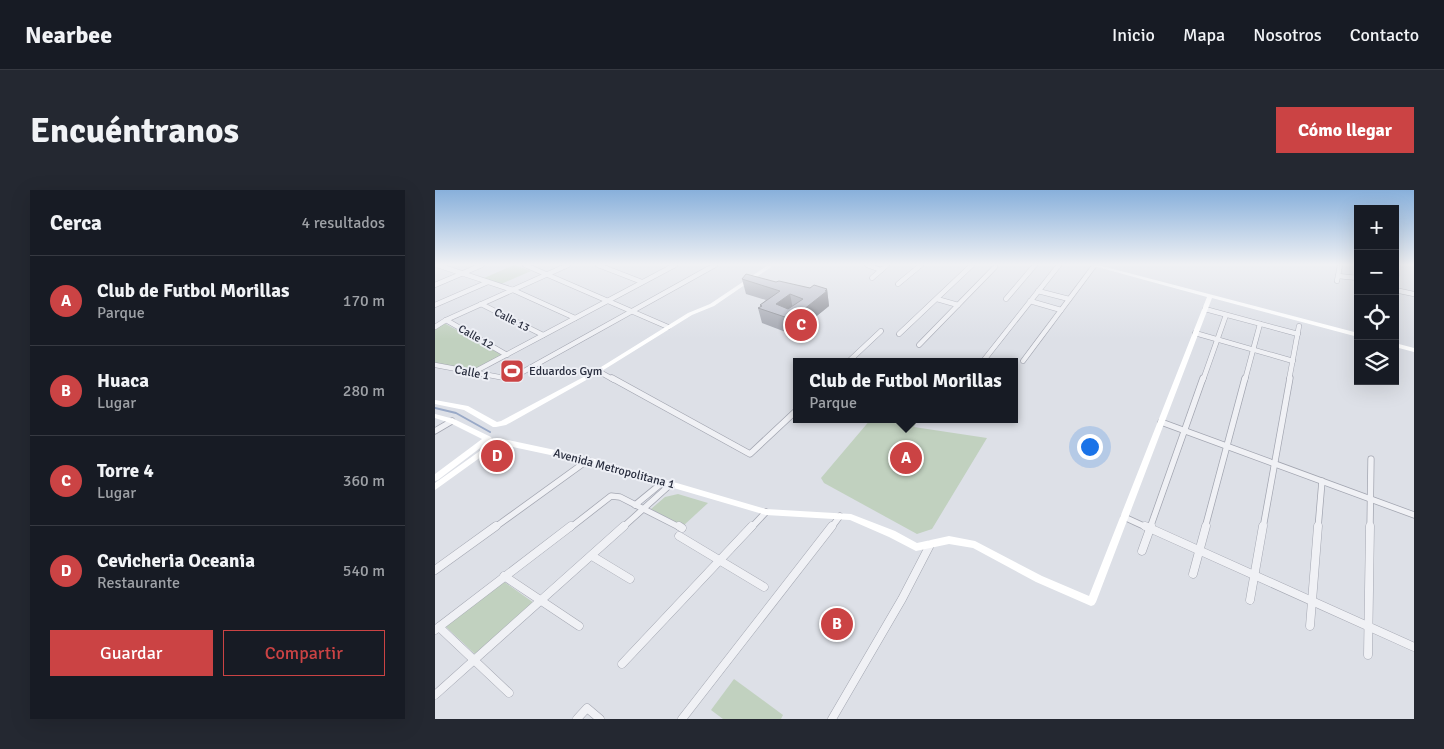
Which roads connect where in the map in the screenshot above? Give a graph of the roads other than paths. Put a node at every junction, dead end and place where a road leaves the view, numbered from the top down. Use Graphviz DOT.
graph roads {
  1 [pos="470,290"];
  2 [pos="513,290"];
  3 [pos="582,290"];
  4 [pos="628,290"];
  5 [pos="671,290"];
  6 [pos="735,290"];
  7 [pos="947,290"];
  8 [pos="973,290"];
  9 [pos="1013,290"];
  10 [pos="1076,290"];
  11 [pos="1186,290"];
  12 [pos="1039,291"];
  13 [pos="1399,291"];
  14 [pos="1414,294"];
  15 [pos="1210,296"];
  16 [pos="937,299"];
  17 [pos="1005,299"];
  18 [pos="1069,300"];
  19 [pos="607,301"];
  20 [pos="1030,302"];
  21 [pos="481,304"];
  22 [pos="435,305"];
  23 [pos="958,305"];
  24 [pos="1205,309"];
  25 [pos="1061,310"];
  26 [pos="631,312"];
  27 [pos="1226,314"];
  28 [pos="575,318"];
  29 [pos="446,320"];
  30 [pos="1260,324"];
  31 [pos="1299,326"];
  32 [pos="435,327"];
  33 [pos="668,328"];
  34 [pos="881,331"];
  35 [pos="1195,333"];
  36 [pos="899,334"];
  37 [pos="1297,334"];
  38 [pos="1354,334"];
  39 [pos="543,335"];
  40 [pos="1217,339"];
  41 [pos="919,344"];
  42 [pos="1399,346"];
  43 [pos="1253,349"];
  44 [pos="1414,350"];
  45 [pos="507,354"];
  46 [pos="852,358"];
  47 [pos="986,358"];
  48 [pos="1023,361"];
  49 [pos="1293,361"];
  50 [pos="435,365"];
  51 [pos="598,371"];
  52 [pos="473,373"];
  53 [pos="435,402"];
  54 [pos="793,414"];
  55 [pos="435,416"];
  56 [pos="452,421"];
  57 [pos="1161,422"];
  58 [pos="435,431"];
  59 [pos="1185,431"];
  60 [pos="488,439"];
  61 [pos="498,441"];
  62 [pos="1227,446"];
  63 [pos="1371,458"];
  64 [pos="589,460"];
  65 [pos="1274,464"];
  66 [pos="435,478"];
  67 [pos="1321,481"];
  68 [pos="663,482"];
  69 [pos="671,484"];
  70 [pos="435,487"];
  71 [pos="1370,499"];
  72 [pos="635,505"];
  73 [pos="645,509"];
  74 [pos="766,512"];
  75 [pos="1414,515"];
  76 [pos="840,516"];
  77 [pos="1124,517"];
  78 [pos="682,528"];
  79 [pos="1151,529"];
  80 [pos="679,536"];
  81 [pos="930,545"];
  82 [pos="1199,550"];
  83 [pos="1143,551"];
  84 [pos="592,556"];
  85 [pos="720,561"];
  86 [pos="435,570"];
  87 [pos="1193,574"];
  88 [pos="1255,575"];
  89 [pos="504,576"];
  90 [pos="630,578"];
  91 [pos="764,586"];
  92 [pos="541,600"];
  93 [pos="1250,600"];
  94 [pos="1312,601"];
  95 [pos="579,626"];
  96 [pos="1310,626"];
  97 [pos="1368,626"];
  98 [pos="437,628"];
  99 [pos="1414,647"];
  100 [pos="1368,655"];
  101 [pos="474,660"];
  102 [pos="622,664"];
  103 [pos="509,693"];
  104 [pos="435,695"];
  105 [pos="577,719"];
  106 [pos="600,719"];
  107 [pos="682,719"];
  108 [pos="832,719"];
  1 -- 22 [label="street"];
  2 -- 21 [label="street"];
  2 -- 28 [label="street"];
  3 -- 19 [label="street"];
  4 -- 19 [label="street"];
  5 -- 26 [label="street"];
  6 -- 33 [label="street"];
  7 -- 16 [label="street"];
  8 -- 23 [label="street"];
  9 -- 17 [label="street"];
  10 -- 18 [label="street"];
  11 -- 15 [label="street"];
  12 -- 18 [label="street"];
  12 -- 20 [label="street"];
  13 -- 14 [label="street"];
  15 -- 24 [label="street"];
  15 -- 38 [label="street"];
  16 -- 23 [label="street"];
  16 -- 36 [label="street"];
  18 -- 25 [label="street"];
  19 -- 26 [label="street"];
  19 -- 28 [label="street"];
  20 -- 25 [label="street"];
  20 -- 47 [label="street"];
  21 -- 29 [label="street"];
  21 -- 39 [label="street, Calle 13"];
  23 -- 41 [label="street"];
  24 -- 27 [label="street"];
  24 -- 35 [label="street"];
  25 -- 48 [label="street"];
  26 -- 33 [label="street"];
  26 -- 52 [label="street, Calle 1"];
  27 -- 30 [label="street"];
  27 -- 40 [label="street"];
  28 -- 39 [label="street"];
  29 -- 32 [label="street"];
  29 -- 45 [label="street, Calle 12"];
  30 -- 37 [label="street"];
  30 -- 43 [label="street"];
  31 -- 37 [label="street"];
  33 -- 51 [label="street"];
  34 -- 46 [label="street"];
  35 -- 40 [label="street"];
  35 -- 57 [label="street"];
  37 -- 49 [label="street"];
  39 -- 45 [label="street"];
  40 -- 43 [label="street"];
  40 -- 59 [label="street"];
  42 -- 44 [label="street"];
  43 -- 49 [label="street"];
  43 -- 62 [label="street"];
  45 -- 52 [label="street"];
  49 -- 65 [label="street"];
  50 -- 52 [label="street, Calle 1"];
  51 -- 53 [label="street"];
  51 -- 54 [label="street"];
  55 -- 56 [label="street, Avenida Metropolitana 1"];
  56 -- 58 [label="street"];
  56 -- 60 [label="street, Avenida Metropolitana 1"];
  57 -- 59 [label="street"];
  57 -- 77 [label="street"];
  59 -- 62 [label="street"];
  59 -- 79 [label="street"];
  60 -- 61 [label="street, Avenida Metropolitana 1"];
  60 -- 66 [label="street"];
  61 -- 64 [label="street, Avenida Metropolitana 1"];
  61 -- 70 [label="street"];
  62 -- 65 [label="street"];
  62 -- 82 [label="street"];
  63 -- 71 [label="street"];
  64 -- 68 [label="street, Avenida Metropolitana 1"];
  64 -- 86 [label="street"];
  65 -- 67 [label="street"];
  65 -- 88 [label="street"];
  67 -- 71 [label="street"];
  67 -- 94 [label="street"];
  68 -- 69 [label="street, Avenida Metropolitana 1"];
  68 -- 72 [label="street"];
  69 -- 73 [label="street"];
  69 -- 74 [label="street, Avenida Metropolitana 1"];
  71 -- 75 [label="street"];
  71 -- 97 [label="street"];
  72 -- 73 [label="street"];
  72 -- 89 [label="street"];
  73 -- 78 [label="street"];
  73 -- 84 [label="street"];
  74 -- 76 [label="street, Avenida Metropolitana 1"];
  74 -- 85 [label="street"];
  76 -- 81 [label="street, Avenida Metropolitana 1"];
  76 -- 107 [label="street"];
  77 -- 79 [label="street"];
  77 -- 81 [label="street, Avenida Metropolitana 1"];
  79 -- 82 [label="street"];
  79 -- 83 [label="street"];
  80 -- 85 [label="street"];
  81 -- 108 [label="street"];
  82 -- 87 [label="street"];
  82 -- 88 [label="street"];
  84 -- 90 [label="street"];
  84 -- 92 [label="street"];
  85 -- 91 [label="street"];
  85 -- 102 [label="street"];
  88 -- 93 [label="street"];
  88 -- 94 [label="street"];
  89 -- 92 [label="street"];
  89 -- 98 [label="street"];
  92 -- 95 [label="street"];
  92 -- 101 [label="street"];
  94 -- 96 [label="street"];
  94 -- 97 [label="street"];
  97 -- 99 [label="street"];
  97 -- 100 [label="street"];
  98 -- 101 [label="street"];
  101 -- 103 [label="street"];
  101 -- 104 [label="street"];
  105 -- 106 [label="street"];
}
